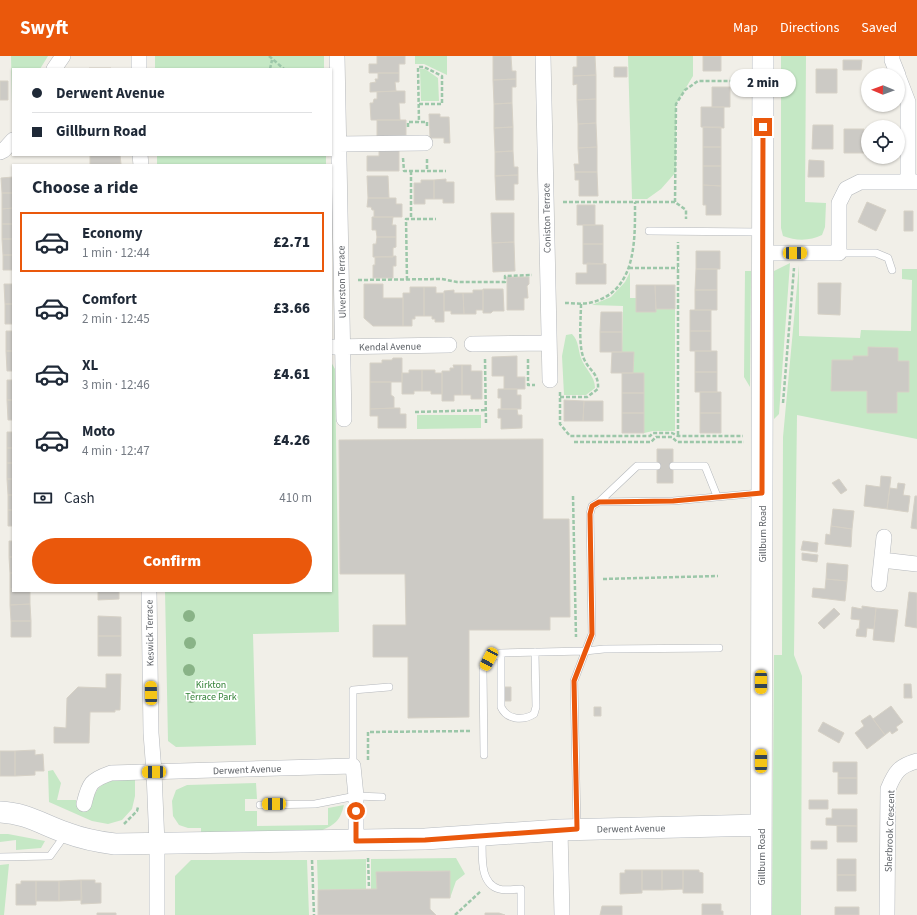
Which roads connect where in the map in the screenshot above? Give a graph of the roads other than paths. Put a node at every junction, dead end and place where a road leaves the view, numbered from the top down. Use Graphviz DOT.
graph roads {
  1 [pos="63,56"];
  2 [pos="139,56"];
  3 [pos="337,56"];
  4 [pos="543,56"];
  5 [pos="763,56"];
  6 [pos="892,56"];
  7 [pos="55,68"];
  8 [pos="139,68"];
  9 [pos="895,68"];
  10 [pos="905,94"];
  11 [pos="12,141"];
  12 [pos="424,143"];
  13 [pos="338,144"];
  14 [pos="0,152"];
  15 [pos="913,182"];
  16 [pos="649,231"];
  17 [pos="762,242"];
  18 [pos="839,253"];
  19 [pos="892,270"];
  20 [pos="549,343"];
  21 [pos="479,344"];
  22 [pos="449,345"];
  23 [pos="337,347"];
  24 [pos="555,383"];
  25 [pos="344,419"];
  26 [pos="656,466"];
  27 [pos="673,466"];
  28 [pos="762,493"];
  29 [pos="717,496"];
  30 [pos="599,502"];
  31 [pos="884,537"];
  32 [pos="882,560"];
  33 [pos="917,564"];
  34 [pos="879,584"];
  35 [pos="149,592"];
  36 [pos="719,648"];
  37 [pos="585,651"];
  38 [pos="535,652"];
  39 [pos="501,653"];
  40 [pos="389,687"];
  41 [pos="484,755"];
  42 [pos="917,761"];
  43 [pos="353,766"];
  44 [pos="154,772"];
  45 [pos="356,796"];
  46 [pos="382,797"];
  47 [pos="84,804"];
  48 [pos="260,805"];
  49 [pos="0,812"];
  50 [pos="761,825"];
  51 [pos="569,829"];
  52 [pos="66,833"];
  53 [pos="482,836"];
  54 [pos="362,841"];
  55 [pos="157,844"];
  56 [pos="0,857"];
  57 [pos="157,915"];
  58 [pos="521,915"];
  59 [pos="562,915"];
  60 [pos="761,915"];
  61 [pos="887,915"];
  1 -- 7 [label="street"];
  2 -- 8 [label="street"];
  3 -- 13 [label="street, Ulverston Terrace"];
  4 -- 20 [label="street, Coniston Terrace"];
  5 -- 17 [label="street, Gillburn Road"];
  6 -- 9 [label="street"];
  10 -- 15 [label="street"];
  11 -- 14 [label="street"];
  12 -- 13 [label="street"];
  13 -- 23 [label="street, Ulverston Terrace"];
  15 -- 18 [label="street"];
  16 -- 17 [label="lane"];
  17 -- 18 [label="street"];
  17 -- 28 [label="street, Gillburn Road"];
  18 -- 19 [label="lane"];
  20 -- 21 [label="street"];
  20 -- 24 [label="street, Coniston Terrace"];
  22 -- 23 [label="street, Kendal Avenue"];
  23 -- 25 [label="street, Ulverston Terrace"];
  26 -- 30 [label="lane"];
  27 -- 29 [label="lane"];
  28 -- 29 [label="lane"];
  28 -- 50 [label="street, Gillburn Road"];
  29 -- 30 [label="lane"];
  30 -- 37 [label="lane"];
  31 -- 32 [label="street"];
  32 -- 33 [label="street"];
  32 -- 34 [label="street"];
  35 -- 44 [label="street, Keswick Terrace"];
  36 -- 37 [label="lane"];
  37 -- 38 [label="lane"];
  37 -- 51 [label="lane"];
  38 -- 39 [label="lane"];
  38 -- 39 [label="lane"];
  39 -- 41 [label="lane"];
  40 -- 43 [label="lane"];
  42 -- 61 [label="street, Sherbrook Crescent"];
  43 -- 44 [label="street, Derwent Avenue"];
  43 -- 45 [label="street"];
  44 -- 47 [label="street, Derwent Avenue"];
  44 -- 55 [label="street, Keswick Terrace"];
  45 -- 46 [label="lane"];
  45 -- 48 [label="lane"];
  45 -- 54 [label="street"];
  49 -- 52 [label="street, Derwent Avenue"];
  50 -- 51 [label="street, Derwent Avenue"];
  50 -- 60 [label="street, Gillburn Road"];
  51 -- 53 [label="street, Derwent Avenue"];
  51 -- 59 [label="street"];
  52 -- 55 [label="street, Derwent Avenue"];
  52 -- 56 [label="lane"];
  53 -- 54 [label="street, Derwent Avenue"];
  53 -- 58 [label="lane"];
  54 -- 55 [label="street, Derwent Avenue"];
  55 -- 57 [label="street, Keswick Terrace"];
}
